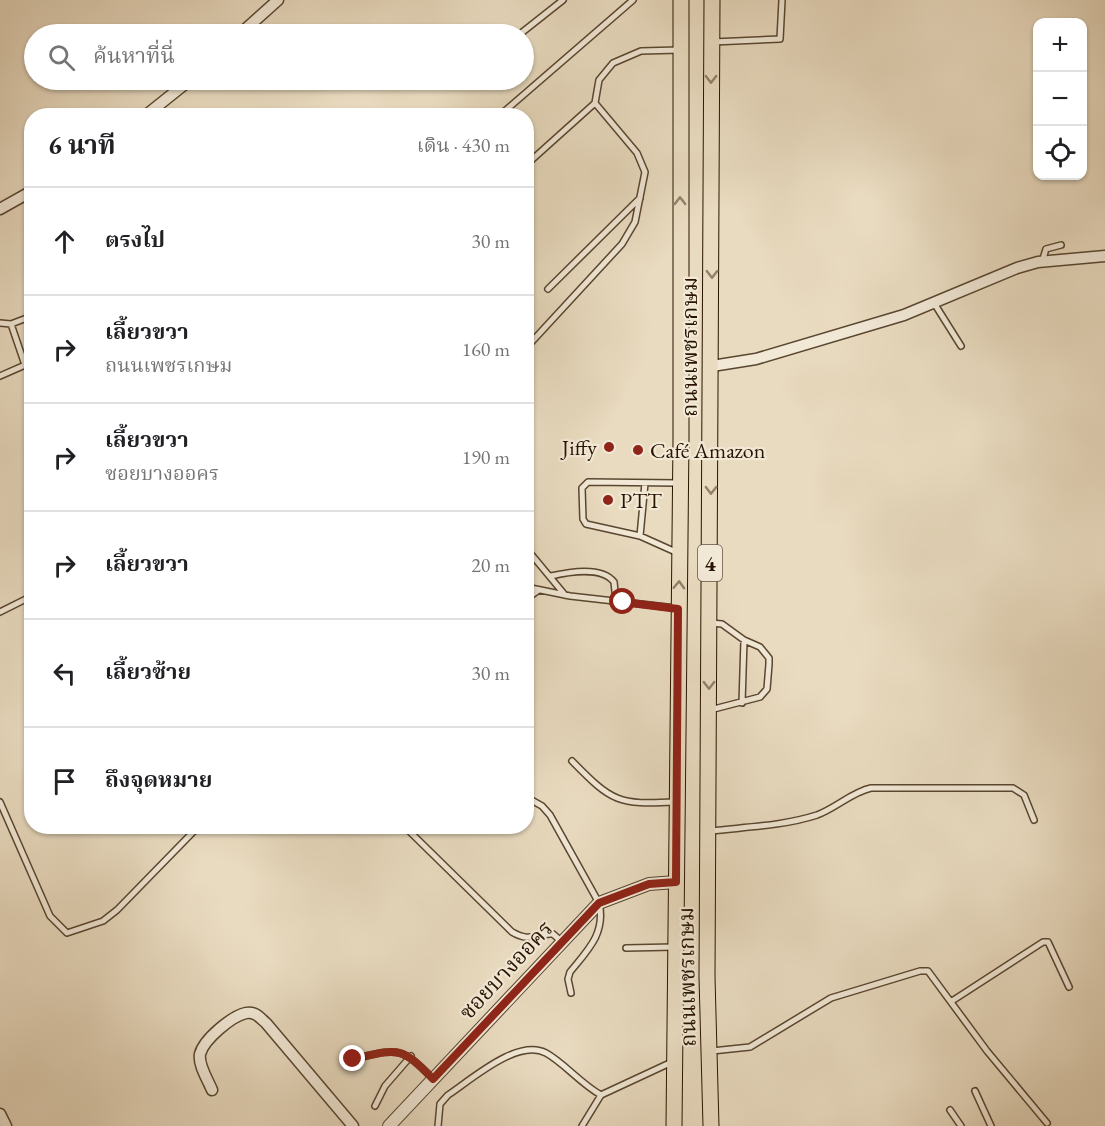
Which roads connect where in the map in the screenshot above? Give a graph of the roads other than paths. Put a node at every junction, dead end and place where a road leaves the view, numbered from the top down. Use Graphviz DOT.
graph roads {
  1 [pos="278,0"];
  2 [pos="563,0"];
  3 [pos="633,0"];
  4 [pos="681,0"];
  5 [pos="712,0"];
  6 [pos="782,0"];
  7 [pos="251,24"];
  8 [pos="533,24"];
  9 [pos="712,42"];
  10 [pos="681,50"];
  11 [pos="534,86"];
  12 [pos="178,90"];
  13 [pos="529,90"];
  14 [pos="595,103"];
  15 [pos="156,108"];
  16 [pos="508,108"];
  17 [pos="534,158"];
  18 [pos="24,196"];
  19 [pos="641,197"];
  20 [pos="0,209"];
  21 [pos="1061,245"];
  22 [pos="1105,256"];
  23 [pos="1042,262"];
  24 [pos="548,289"];
  25 [pos="934,303"];
  26 [pos="24,319"];
  27 [pos="0,323"];
  28 [pos="11,324"];
  29 [pos="534,339"];
  30 [pos="961,346"];
  31 [pos="24,361"];
  32 [pos="24,364"];
  33 [pos="712,366"];
  34 [pos="0,376"];
  35 [pos="645,483"];
  36 [pos="680,483"];
  37 [pos="640,536"];
  38 [pos="680,553"];
  39 [pos="534,557"];
  40 [pos="551,576"];
  41 [pos="534,589"];
  42 [pos="539,590"];
  43 [pos="534,593"];
  44 [pos="565,595"];
  45 [pos="24,600"];
  46 [pos="616,601"];
  47 [pos="678,609"];
  48 [pos="0,612"];
  49 [pos="709,623"];
  50 [pos="744,640"];
  51 [pos="742,704"];
  52 [pos="708,710"];
  53 [pos="572,762"];
  54 [pos="0,802"];
  55 [pos="534,802"];
  56 [pos="677,802"];
  57 [pos="1034,820"];
  58 [pos="709,832"];
  59 [pos="191,834"];
  60 [pos="412,834"];
  61 [pos="676,882"];
  62 [pos="599,903"];
  63 [pos="561,941"];
  64 [pos="675,947"];
  65 [pos="626,948"];
  66 [pos="1069,987"];
  67 [pos="571,993"];
  68 [pos="952,1001"];
  69 [pos="710,1051"];
  70 [pos="411,1056"];
  71 [pos="353,1059"];
  72 [pos="674,1061"];
  73 [pos="433,1079"];
  74 [pos="212,1090"];
  75 [pos="975,1091"];
  76 [pos="601,1095"];
  77 [pos="375,1106"];
  78 [pos="950,1110"];
  79 [pos="0,1114"];
  80 [pos="1047,1123"];
  81 [pos="6,1126"];
  82 [pos="353,1126"];
  83 [pos="389,1126"];
  84 [pos="438,1126"];
  85 [pos="582,1126"];
  86 [pos="674,1126"];
  87 [pos="711,1126"];
  88 [pos="961,1126"];
  89 [pos="991,1126"];
  1 -- 7 [label="street"];
  2 -- 8 [label="lane"];
  3 -- 11 [label="lane"];
  4 -- 10 [label="main road, ถนนเพชรเกษม / 4"];
  5 -- 9 [label="main road, ถนนเพชรเกษม / 4"];
  6 -- 9 [label="lane"];
  9 -- 33 [label="main road, ถนนเพชรเกษม / 4, one-way"];
  10 -- 14 [label="lane"];
  36 -- 10 [label="main road, ถนนเพชรเกษม / 4, one-way"];
  12 -- 15 [label="street"];
  13 -- 16 [label="lane"];
  14 -- 17 [label="lane"];
  14 -- 19 [label="lane"];
  18 -- 20 [label="street"];
  19 -- 24 [label="lane"];
  19 -- 29 [label="lane"];
  21 -- 23 [label="lane"];
  22 -- 23 [label="street"];
  23 -- 25 [label="street"];
  25 -- 30 [label="lane"];
  25 -- 33 [label="street"];
  26 -- 28 [label="lane"];
  27 -- 28 [label="lane"];
  28 -- 31 [label="lane"];
  32 -- 34 [label="lane"];
  33 -- 49 [label="main road, ถนนเพชรเกษม / 4, one-way"];
  35 -- 36 [label="lane"];
  35 -- 37 [label="lane"];
  35 -- 37 [label="lane"];
  36 -- 38 [label="main road, ถนนเพชรเกษม / 4"];
  37 -- 38 [label="lane"];
  47 -- 38 [label="main road, ถนนเพชรเกษม / 4, one-way"];
  39 -- 40 [label="lane"];
  40 -- 44 [label="lane"];
  40 -- 46 [label="lane"];
  41 -- 42 [label="lane"];
  42 -- 43 [label="lane"];
  42 -- 44 [label="lane"];
  44 -- 46 [label="lane"];
  45 -- 48 [label="lane"];
  46 -- 47 [label="lane"];
  47 -- 56 [label="main road, ถนนเพชรเกษม / 4"];
  49 -- 50 [label="lane"];
  49 -- 52 [label="main road, ถนนเพชรเกษม / 4, one-way"];
  50 -- 51 [label="lane"];
  50 -- 51 [label="lane"];
  51 -- 52 [label="lane"];
  52 -- 58 [label="main road, ถนนเพชรเกษม / 4"];
  53 -- 56 [label="lane"];
  54 -- 59 [label="lane"];
  55 -- 62 [label="lane"];
  56 -- 61 [label="main road, ถนนเพชรเกษม / 4"];
  57 -- 58 [label="lane"];
  58 -- 69 [label="main road, ถนนเพชรเกษม / 4"];
  60 -- 63 [label="lane"];
  61 -- 62 [label="street, ซอยบางออคร"];
  61 -- 64 [label="main road, ถนนเพชรเกษม / 4"];
  62 -- 63 [label="street, ซอยบางออคร"];
  62 -- 67 [label="lane"];
  63 -- 73 [label="street, ซอยบางออคร"];
  64 -- 65 [label="lane"];
  64 -- 72 [label="main road, ถนนเพชรเกษม / 4"];
  66 -- 68 [label="lane"];
  68 -- 69 [label="lane"];
  68 -- 80 [label="lane"];
  69 -- 87 [label="main road, ถนนเพชรเกษม / 4"];
  70 -- 71 [label="lane"];
  70 -- 73 [label="lane"];
  70 -- 77 [label="lane"];
  72 -- 76 [label="lane"];
  72 -- 86 [label="main road, ถนนเพชรเกษม / 4"];
  73 -- 83 [label="street, ซอยบางออคร"];
  74 -- 82 [label="street"];
  75 -- 89 [label="lane"];
  76 -- 84 [label="lane"];
  76 -- 85 [label="lane"];
  78 -- 88 [label="lane"];
  79 -- 81 [label="street"];
}
